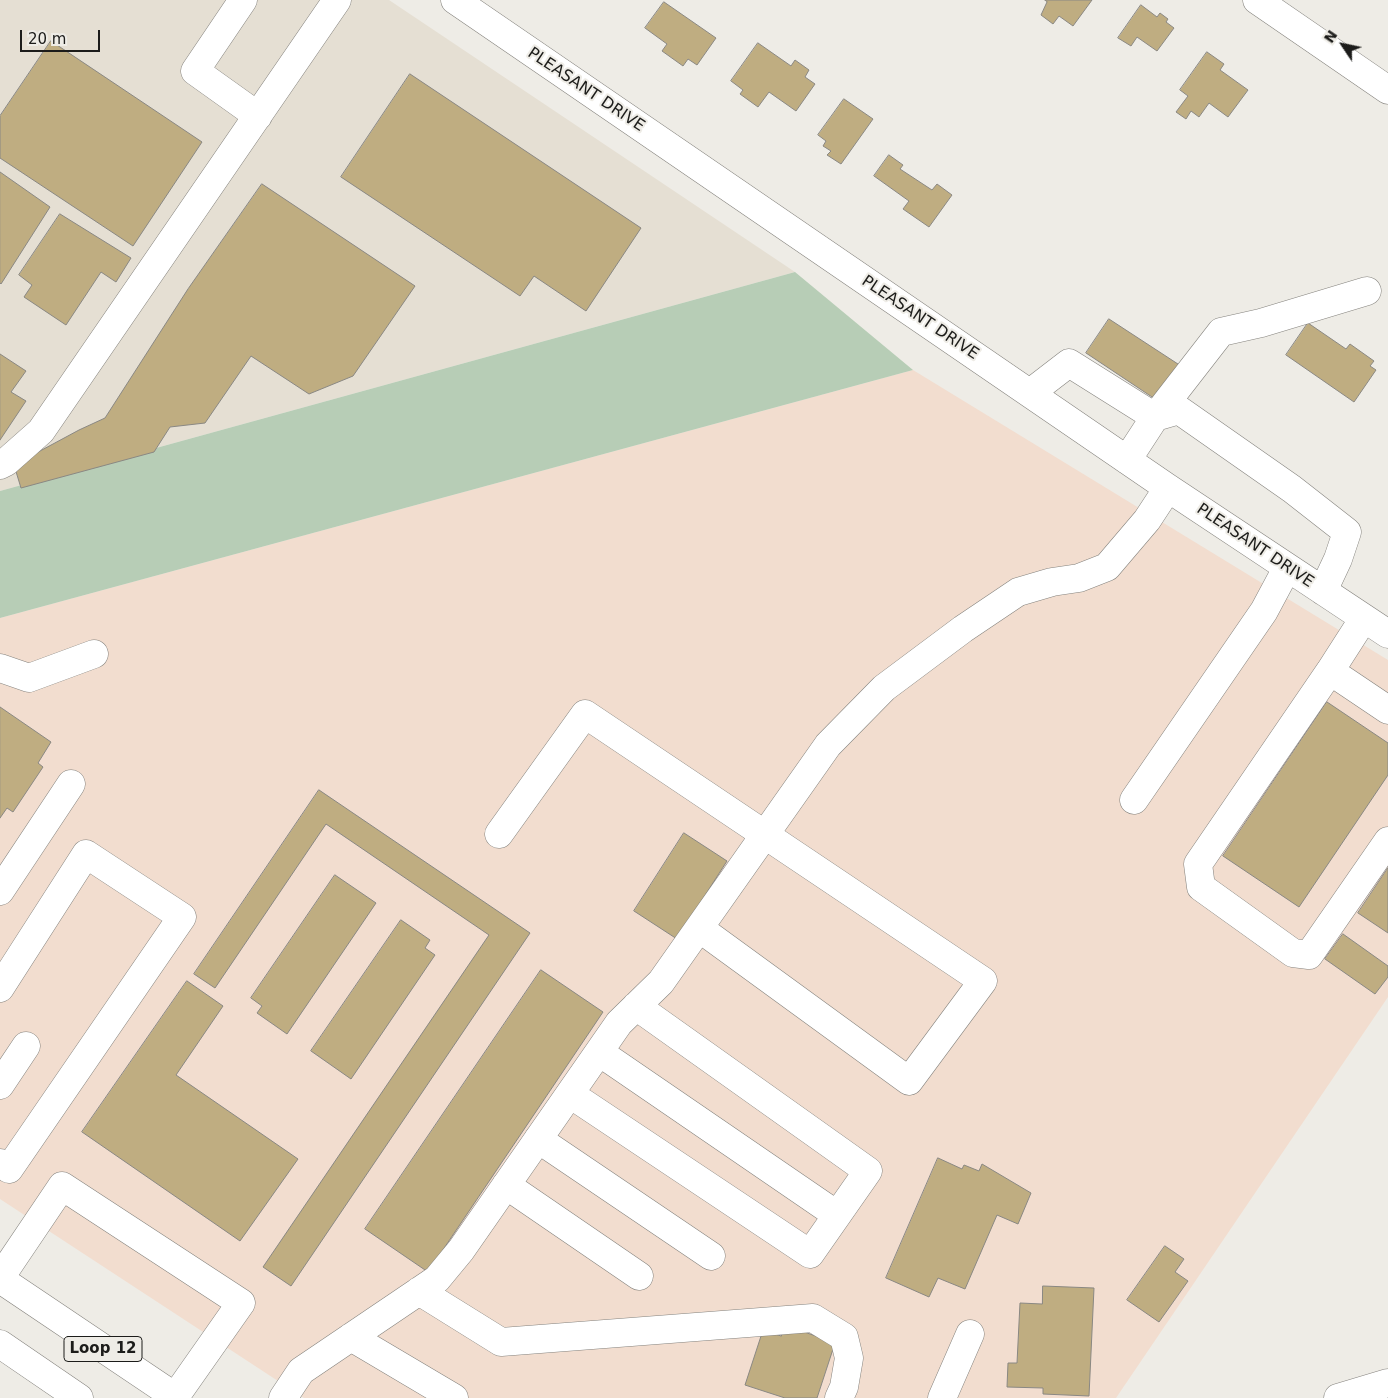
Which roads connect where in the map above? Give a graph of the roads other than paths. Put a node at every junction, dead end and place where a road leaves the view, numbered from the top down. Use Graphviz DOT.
graph roads {
  1 [pos="243,0"];
  2 [pos="337,0"];
  3 [pos="1257,0"];
  4 [pos="460,1"];
  5 [pos="1388,90"];
  6 [pos="258,116"];
  7 [pos="1366,291"];
  8 [pos="1030,393"];
  9 [pos="1155,417"];
  10 [pos="1127,460"];
  11 [pos="0,464"];
  12 [pos="1168,488"];
  13 [pos="1287,568"];
  14 [pos="1323,592"];
  15 [pos="1364,618"];
  16 [pos="1388,634"];
  17 [pos="94,654"];
  18 [pos="0,668"];
  19 [pos="1330,671"];
  20 [pos="1388,710"];
  21 [pos="71,784"];
  22 [pos="1134,800"];
  23 [pos="499,834"];
  24 [pos="765,834"];
  25 [pos="1388,841"];
  26 [pos="0,891"];
  27 [pos="699,928"];
  28 [pos="0,988"];
  29 [pos="636,1006"];
  30 [pos="26,1046"];
  31 [pos="599,1052"];
  32 [pos="0,1085"];
  33 [pos="570,1094"];
  34 [pos="538,1139"];
  35 [pos="0,1163"];
  36 [pos="506,1185"];
  37 [pos="837,1215"];
  38 [pos="711,1256"];
  39 [pos="639,1276"];
  40 [pos="0,1279"];
  41 [pos="419,1291"];
  42 [pos="970,1334"];
  43 [pos="351,1337"];
  44 [pos="0,1344"];
  45 [pos="1388,1383"];
  46 [pos="79,1398"];
  47 [pos="175,1398"];
  48 [pos="283,1398"];
  49 [pos="454,1398"];
  50 [pos="839,1398"];
  51 [pos="942,1398"];
  52 [pos="1338,1398"];
  1 -- 6 [label="street"];
  2 -- 6 [label="street"];
  3 -- 5 [label="street"];
  4 -- 8 [label="street, PLEASANT DRIVE"];
  6 -- 11 [label="street"];
  7 -- 9 [label="street"];
  8 -- 9 [label="street"];
  8 -- 10 [label="street, PLEASANT DRIVE"];
  9 -- 10 [label="street"];
  9 -- 14 [label="street"];
  10 -- 12 [label="street, PLEASANT DRIVE"];
  12 -- 13 [label="street, PLEASANT DRIVE"];
  12 -- 24 [label="street"];
  13 -- 14 [label="street, PLEASANT DRIVE"];
  13 -- 22 [label="street"];
  14 -- 15 [label="street, PLEASANT DRIVE"];
  15 -- 16 [label="street, PLEASANT DRIVE"];
  15 -- 19 [label="street"];
  17 -- 18 [label="street"];
  19 -- 20 [label="street"];
  19 -- 25 [label="street"];
  21 -- 26 [label="street"];
  23 -- 24 [label="street"];
  24 -- 27 [label="street"];
  24 -- 27 [label="street"];
  27 -- 29 [label="street"];
  28 -- 35 [label="street"];
  29 -- 31 [label="street"];
  29 -- 37 [label="street"];
  30 -- 32 [label="street"];
  31 -- 33 [label="street"];
  31 -- 37 [label="street"];
  33 -- 34 [label="street"];
  33 -- 37 [label="street"];
  34 -- 36 [label="street"];
  34 -- 38 [label="street"];
  36 -- 39 [label="street"];
  36 -- 41 [label="street"];
  40 -- 47 [label="street, Loop 12"];
  40 -- 47 [label="street"];
  41 -- 43 [label="street"];
  41 -- 50 [label="street"];
  42 -- 51 [label="street"];
  43 -- 48 [label="street"];
  43 -- 49 [label="street"];
  44 -- 46 [label="street, Loop 12"];
  45 -- 52 [label="street"];
}
